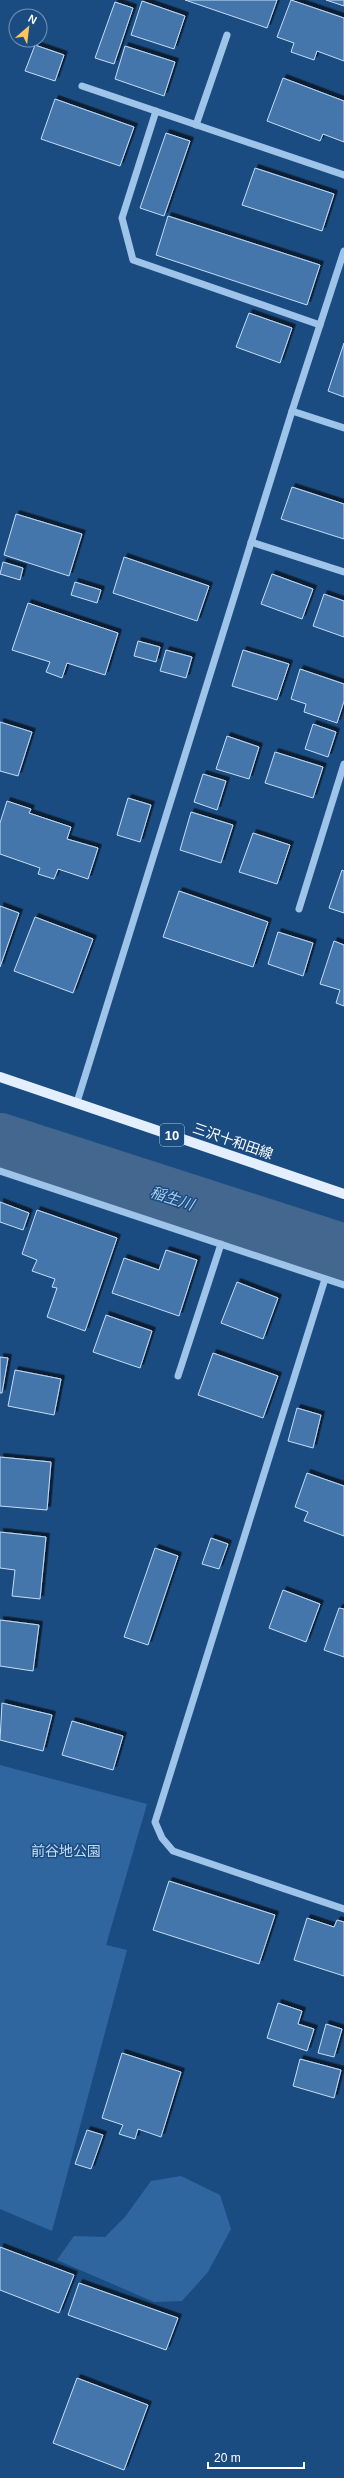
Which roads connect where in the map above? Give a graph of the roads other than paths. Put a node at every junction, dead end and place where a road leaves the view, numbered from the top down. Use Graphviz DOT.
graph roads {
  1 [pos="227,35"];
  2 [pos="82,86"];
  3 [pos="156,111"];
  4 [pos="196,125"];
  5 [pos="344,175"];
  6 [pos="344,251"];
  7 [pos="320,325"];
  8 [pos="292,411"];
  9 [pos="344,428"];
  10 [pos="251,542"];
  11 [pos="344,572"];
  12 [pos="344,764"];
  13 [pos="299,909"];
  14 [pos="0,1077"];
  15 [pos="78,1102"];
  16 [pos="0,1171"];
  17 [pos="344,1194"];
  18 [pos="221,1244"];
  19 [pos="325,1279"];
  20 [pos="344,1285"];
  21 [pos="178,1376"];
  22 [pos="344,1909"];
  1 -- 4 [label="street"];
  2 -- 3 [label="street"];
  3 -- 4 [label="street"];
  3 -- 7 [label="street"];
  4 -- 5 [label="street"];
  6 -- 7 [label="street"];
  7 -- 8 [label="street"];
  8 -- 9 [label="street"];
  8 -- 10 [label="street"];
  10 -- 11 [label="street"];
  10 -- 15 [label="street"];
  12 -- 13 [label="street"];
  14 -- 15 [label="main road, 三沢十和田線 / 10"];
  15 -- 17 [label="main road, 三沢十和田線 / 10"];
  16 -- 18 [label="street"];
  18 -- 19 [label="street"];
  18 -- 21 [label="street"];
  19 -- 20 [label="street"];
  19 -- 22 [label="street"];
}
